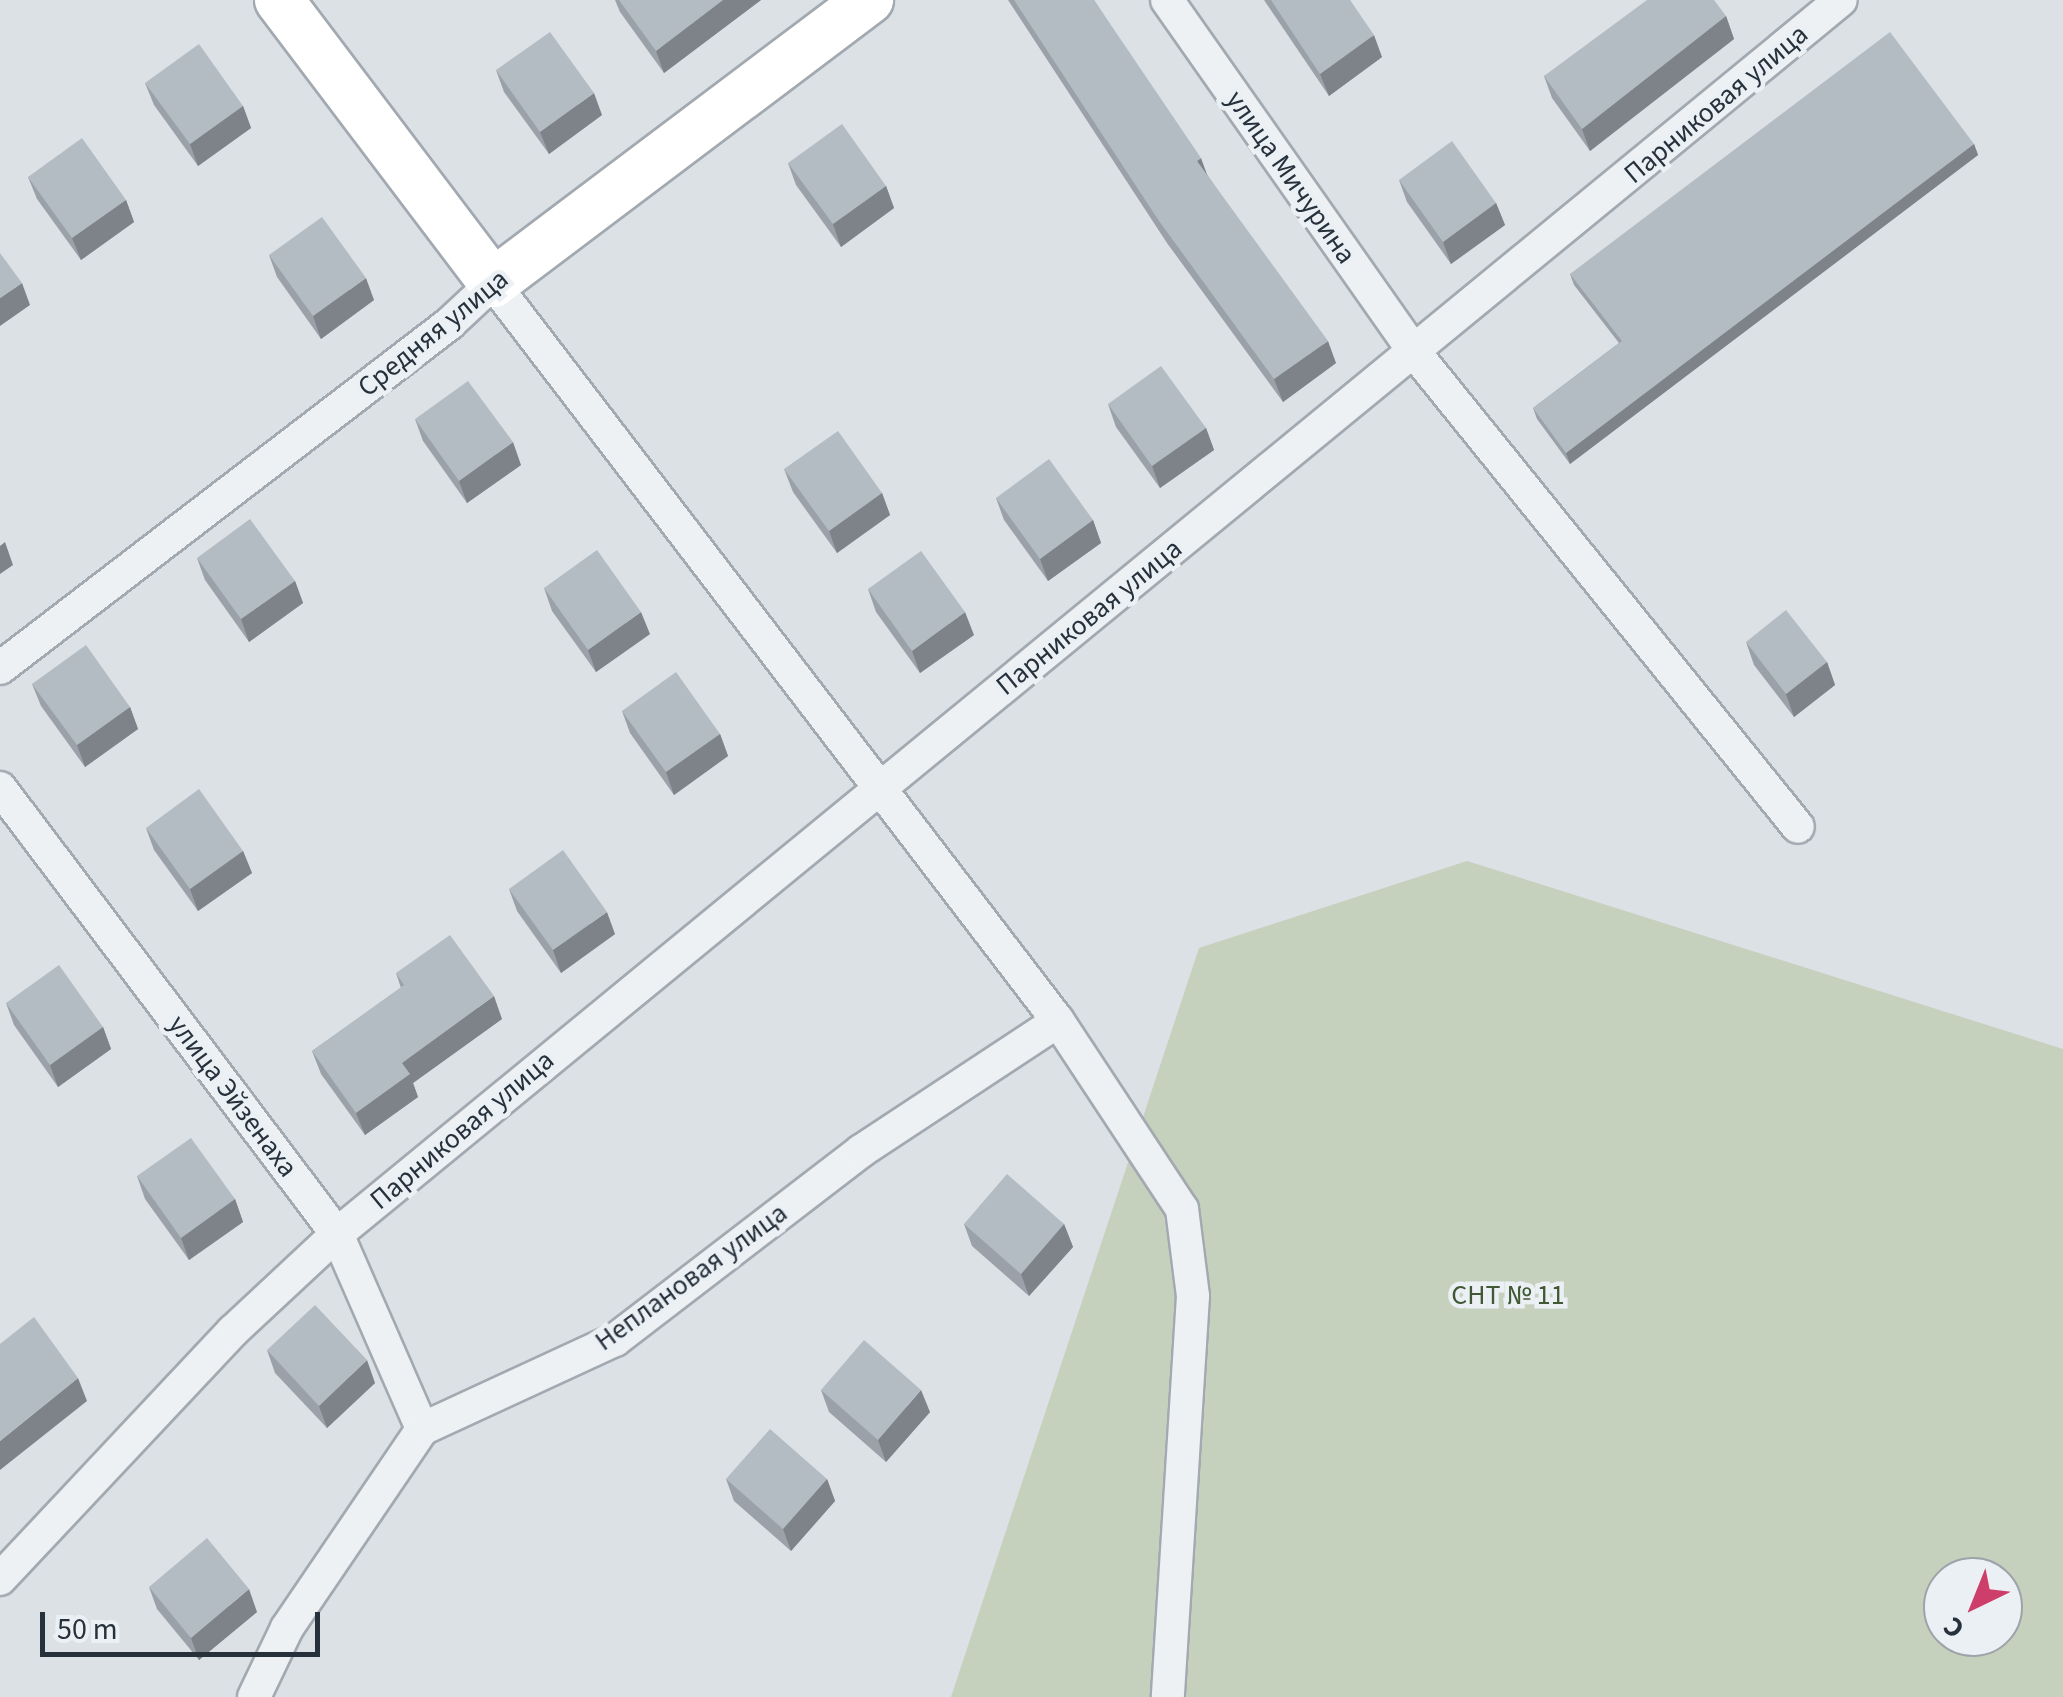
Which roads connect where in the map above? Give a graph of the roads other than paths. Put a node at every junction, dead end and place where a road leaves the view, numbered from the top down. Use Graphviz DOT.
graph roads {
  1 [pos="279,0"];
  2 [pos="869,0"];
  3 [pos="1167,0"];
  4 [pos="1841,0"];
  5 [pos="493,283"];
  6 [pos="1415,353"];
  7 [pos="0,668"];
  8 [pos="0,788"];
  9 [pos="876,788"];
  10 [pos="1798,827"];
  11 [pos="1058,1021"];
  12 [pos="337,1234"];
  13 [pos="422,1430"];
  14 [pos="0,1579"];
  15 [pos="254,1697"];
  16 [pos="1168,1697"];
  1 -- 5 [label="main road"];
  2 -- 5 [label="main road, Средняя улица"];
  3 -- 6 [label="street, улица Мичурина"];
  4 -- 6 [label="street, Парниковая улица"];
  5 -- 7 [label="street, Средняя улица"];
  5 -- 9 [label="street"];
  6 -- 9 [label="street, Парниковая улица"];
  6 -- 10 [label="street, улица Мичурина"];
  8 -- 12 [label="street, улица Эйзенаха"];
  9 -- 11 [label="street"];
  9 -- 12 [label="street, Парниковая улица"];
  11 -- 13 [label="street, Неплановая улица"];
  11 -- 16 [label="street"];
  12 -- 13 [label="street, улица Эйзенаха"];
  12 -- 14 [label="street, Парниковая улица"];
  13 -- 15 [label="street"];
}
